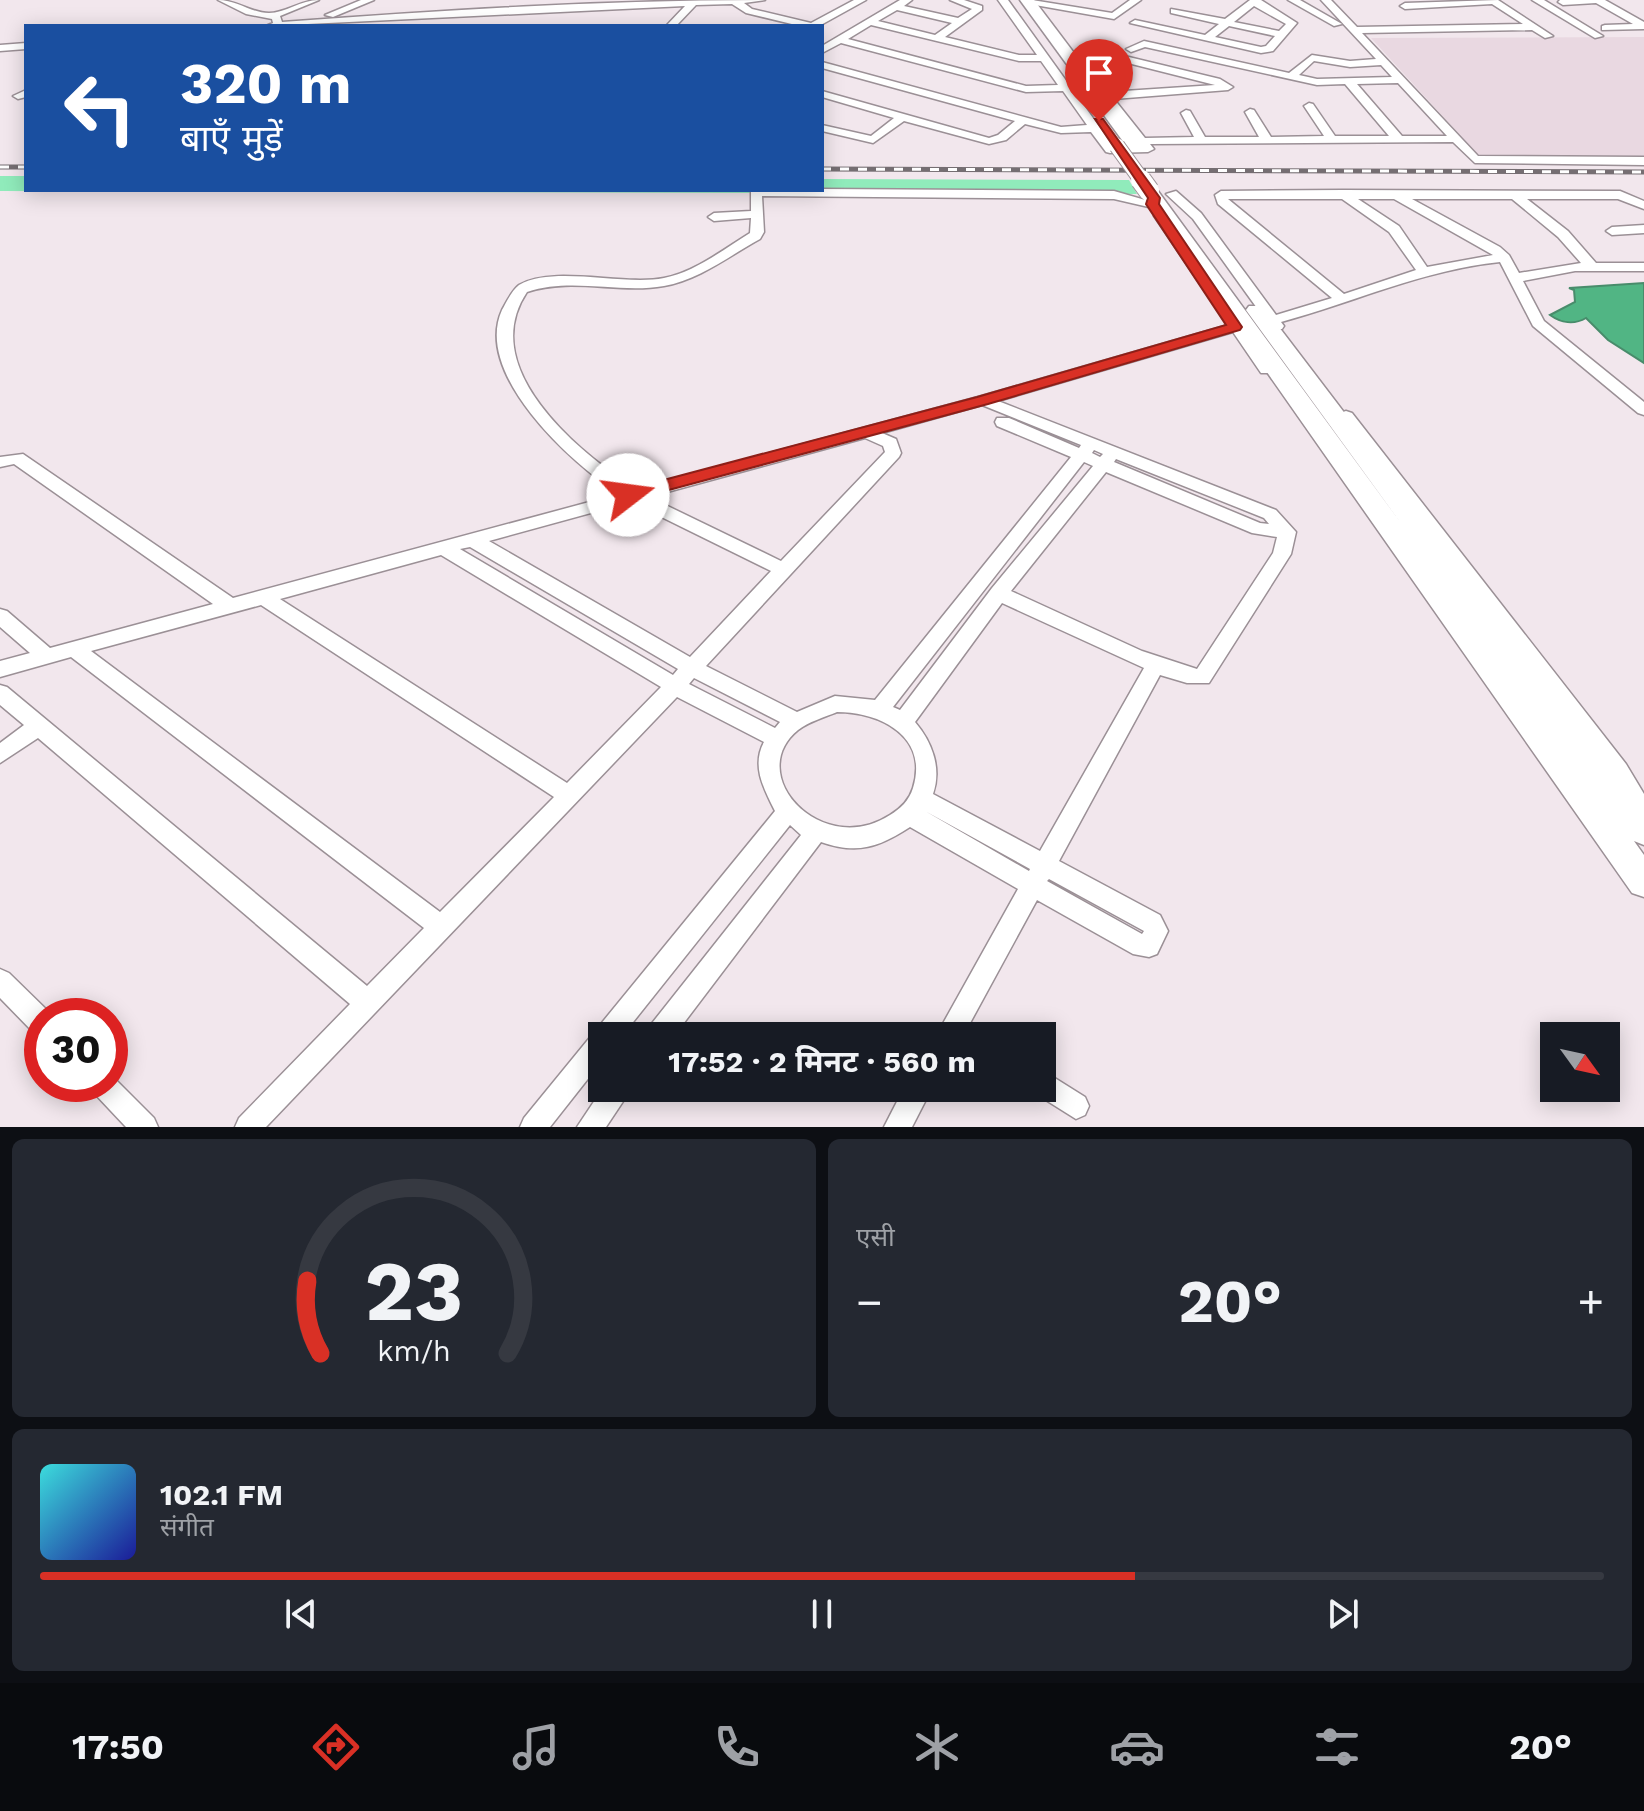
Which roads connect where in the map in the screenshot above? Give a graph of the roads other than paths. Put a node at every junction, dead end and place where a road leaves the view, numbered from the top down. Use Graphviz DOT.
graph roads {
  1 [pos="223,0"];
  2 [pos="260,0"];
  3 [pos="314,0"];
  4 [pos="369,0"];
  5 [pos="760,0"];
  6 [pos="861,0"];
  7 [pos="907,0"];
  8 [pos="955,0"];
  9 [pos="1003,0"];
  10 [pos="1011,0"];
  11 [pos="1088,0"];
  12 [pos="1136,0"];
  13 [pos="1187,0"];
  14 [pos="1293,0"];
  15 [pos="1326,0"];
  16 [pos="1493,0"];
  17 [pos="1537,0"];
  18 [pos="1599,0"];
  19 [pos="733,1"];
  20 [pos="1032,1"];
  21 [pos="1254,1"];
  22 [pos="699,2"];
  23 [pos="1563,2"];
  24 [pos="1400,3"];
  25 [pos="1454,3"];
  26 [pos="412,5"];
  27 [pos="896,7"];
  28 [pos="239,8"];
  29 [pos="1077,9"];
  30 [pos="1174,11"];
  31 [pos="1466,11"];
  32 [pos="1375,13"];
  33 [pos="1478,20"];
  34 [pos="318,22"];
  35 [pos="385,22"];
  36 [pos="871,22"];
  37 [pos="961,22"];
  38 [pos="274,23"];
  39 [pos="1135,23"];
  40 [pos="1227,23"];
  41 [pos="673,24"];
  42 [pos="804,24"];
  43 [pos="816,24"];
  44 [pos="1337,24"];
  45 [pos="1644,26"];
  46 [pos="1155,27"];
  47 [pos="1534,27"];
  48 [pos="1490,28"];
  49 [pos="1395,29"];
  50 [pos="1436,29"];
  51 [pos="1355,30"];
  52 [pos="1282,35"];
  53 [pos="1548,36"];
  54 [pos="937,38"];
  55 [pos="1207,38"];
  56 [pos="841,40"];
  57 [pos="24,46"];
  58 [pos="0,48"];
  59 [pos="824,49"];
  60 [pos="1131,49"];
  61 [pos="1044,58"];
  62 [pos="1384,62"];
  63 [pos="1081,63"];
  64 [pos="824,66"];
  65 [pos="1291,77"];
  66 [pos="1401,80"];
  67 [pos="1349,82"];
  68 [pos="1066,88"];
  69 [pos="1026,89"];
  70 [pos="824,95"];
  71 [pos="1105,96"];
  72 [pos="1016,97"];
  73 [pos="1006,105"];
  74 [pos="1309,106"];
  75 [pos="1250,112"];
  76 [pos="996,113"];
  77 [pos="1186,113"];
  78 [pos="902,117"];
  79 [pos="1023,120"];
  80 [pos="824,128"];
  81 [pos="1095,128"];
  82 [pos="1454,139"];
  83 [pos="1201,140"];
  84 [pos="1267,140"];
  85 [pos="1332,140"];
  86 [pos="1399,140"];
  87 [pos="1139,144"];
  88 [pos="1644,161"];
  89 [pos="1343,194"];
  90 [pos="1393,194"];
  91 [pos="1514,194"];
  92 [pos="1159,196"];
  93 [pos="1644,205"];
  94 [pos="757,214"];
  95 [pos="714,217"];
  96 [pos="1644,229"];
  97 [pos="1612,231"];
  98 [pos="1504,258"];
  99 [pos="1591,266"];
  100 [pos="1644,267"];
  101 [pos="1424,272"];
  102 [pos="1515,278"];
  103 [pos="1343,300"];
  104 [pos="1273,320"];
  105 [pos="1235,327"];
  106 [pos="983,400"];
  107 [pos="964,405"];
  108 [pos="1644,410"];
  109 [pos="864,431"];
  110 [pos="1085,450"];
  111 [pos="1107,459"];
  112 [pos="0,462"];
  113 [pos="628,495"];
  114 [pos="471,539"];
  115 [pos="442,547"];
  116 [pos="785,570"];
  117 [pos="999,593"];
  118 [pos="263,597"];
  119 [pos="229,605"];
  120 [pos="0,616"];
  121 [pos="73,648"];
  122 [pos="46,656"];
  123 [pos="1156,664"];
  124 [pos="692,668"];
  125 [pos="0,669"];
  126 [pos="675,686"];
  127 [pos="0,693"];
  128 [pos="880,709"];
  129 [pos="794,720"];
  130 [pos="903,722"];
  131 [pos="39,726"];
  132 [pos="777,739"];
  133 [pos="0,754"];
  134 [pos="567,794"];
  135 [pos="915,806"];
  136 [pos="786,813"];
  137 [pos="1644,814"];
  138 [pos="1644,831"];
  139 [pos="816,832"];
  140 [pos="1637,873"];
  141 [pos="1040,876"];
  142 [pos="440,926"];
  143 [pos="0,981"];
  144 [pos="368,1003"];
  145 [pos="24,1005"];
  146 [pos="617,1022"];
  147 [pos="669,1022"];
  148 [pos="964,1022"];
  149 [pos="588,1058"];
  150 [pos="1056,1092"];
  151 [pos="121,1102"];
  152 [pos="609,1102"];
  153 [pos="913,1102"];
  154 [pos="1076,1106"];
  155 [pos="904,1124"];
  156 [pos="145,1127"];
  157 [pos="248,1127"];
  158 [pos="533,1127"];
  159 [pos="590,1127"];
  1 -- 28 [label="street"];
  2 -- 28 [label="street"];
  3 -- 38 [label="street"];
  4 -- 34 [label="street"];
  5 -- 19 [label="street"];
  6 -- 43 [label="street"];
  7 -- 27 [label="street"];
  8 -- 37 [label="street"];
  9 -- 61 [label="street"];
  10 -- 92 [label="main road, bridge"];
  11 -- 29 [label="street"];
  12 -- 29 [label="street"];
  13 -- 30 [label="street"];
  14 -- 44 [label="street"];
  15 -- 51 [label="street"];
  16 -- 25 [label="street"];
  16 -- 47 [label="street"];
  17 -- 45 [label="street"];
  18 -- 23 [label="street"];
  18 -- 45 [label="street"];
  19 -- 22 [label="street"];
  19 -- 42 [label="street"];
  20 -- 29 [label="street"];
  20 -- 63 [label="street"];
  20 -- 87 [label="main road"];
  21 -- 40 [label="street"];
  21 -- 52 [label="street"];
  22 -- 35 [label="street"];
  22 -- 41 [label="street"];
  24 -- 25 [label="street"];
  24 -- 50 [label="street"];
  25 -- 31 [label="street"];
  26 -- 35 [label="street"];
  27 -- 36 [label="street"];
  27 -- 37 [label="street"];
  28 -- 38 [label="street"];
  30 -- 40 [label="street"];
  30 -- 46 [label="street"];
  32 -- 49 [label="street"];
  33 -- 48 [label="street"];
  34 -- 35 [label="street"];
  34 -- 38 [label="street"];
  36 -- 54 [label="street"];
  36 -- 56 [label="street"];
  37 -- 54 [label="street"];
  39 -- 46 [label="street"];
  40 -- 52 [label="street"];
  40 -- 55 [label="street"];
  46 -- 55 [label="street"];
  47 -- 48 [label="street"];
  47 -- 53 [label="street"];
  48 -- 50 [label="street"];
  49 -- 50 [label="street"];
  49 -- 51 [label="street"];
  51 -- 62 [label="street"];
  52 -- 55 [label="street"];
  54 -- 61 [label="street"];
  56 -- 59 [label="street"];
  56 -- 69 [label="street"];
  57 -- 58 [label="street"];
  60 -- 65 [label="street"];
  61 -- 68 [label="street"];
  62 -- 65 [label="street"];
  62 -- 66 [label="street"];
  63 -- 71 [label="street"];
  63 -- 71 [label="street"];
  64 -- 76 [label="street"];
  65 -- 67 [label="street"];
  66 -- 67 [label="street"];
  66 -- 82 [label="street"];
  67 -- 86 [label="street"];
  68 -- 69 [label="street"];
  68 -- 81 [label="street"];
  69 -- 72 [label="street"];
  70 -- 78 [label="street"];
  71 -- 87 [label="street"];
  73 -- 76 [label="street"];
  74 -- 85 [label="street"];
  75 -- 84 [label="street"];
  76 -- 79 [label="street"];
  77 -- 83 [label="street"];
  78 -- 79 [label="street"];
  78 -- 80 [label="street"];
  79 -- 81 [label="street"];
  81 -- 87 [label="street"];
  82 -- 86 [label="street"];
  82 -- 88 [label="street"];
  83 -- 84 [label="street"];
  83 -- 87 [label="street"];
  84 -- 85 [label="street"];
  85 -- 86 [label="street"];
  87 -- 92 [label="main road"];
  89 -- 90 [label="street"];
  89 -- 101 [label="street"];
  89 -- 103 [label="street"];
  90 -- 91 [label="street"];
  90 -- 98 [label="street"];
  91 -- 93 [label="street"];
  91 -- 99 [label="street"];
  92 -- 94 [label="street"];
  92 -- 104 [label="street"];
  92 -- 105 [label="street"];
  92 -- 138 [label="main road"];
  92 -- 140 [label="main road"];
  94 -- 95 [label="street"];
  94 -- 113 [label="street"];
  96 -- 97 [label="street"];
  98 -- 101 [label="street"];
  98 -- 102 [label="street"];
  99 -- 100 [label="street"];
  99 -- 102 [label="street"];
  101 -- 103 [label="street"];
  102 -- 108 [label="street"];
  103 -- 104 [label="street"];
  104 -- 137 [label="street"];
  105 -- 106 [label="street"];
  105 -- 140 [label="street"];
  106 -- 107 [label="street"];
  106 -- 110 [label="street"];
  107 -- 109 [label="street"];
  107 -- 110 [label="street"];
  109 -- 113 [label="street"];
  109 -- 116 [label="street"];
  110 -- 111 [label="street"];
  110 -- 128 [label="street"];
  111 -- 117 [label="street"];
  111 -- 123 [label="street"];
  112 -- 119 [label="street"];
  113 -- 114 [label="street"];
  113 -- 116 [label="street"];
  114 -- 115 [label="street"];
  114 -- 124 [label="street"];
  115 -- 118 [label="street"];
  115 -- 126 [label="street"];
  116 -- 124 [label="street"];
  117 -- 123 [label="street"];
  117 -- 130 [label="street"];
  118 -- 119 [label="street"];
  118 -- 134 [label="street"];
  119 -- 121 [label="street"];
  120 -- 122 [label="street"];
  121 -- 122 [label="street"];
  121 -- 142 [label="street"];
  122 -- 125 [label="street"];
  123 -- 141 [label="street"];
  124 -- 126 [label="street"];
  124 -- 129 [label="street"];
  126 -- 132 [label="street"];
  126 -- 134 [label="street"];
  127 -- 131 [label="street"];
  128 -- 129 [label="street"];
  128 -- 130 [label="street"];
  129 -- 132 [label="street"];
  130 -- 135 [label="street"];
  131 -- 133 [label="street"];
  131 -- 144 [label="street"];
  132 -- 136 [label="street"];
  134 -- 142 [label="street"];
  135 -- 139 [label="street"];
  135 -- 141 [label="street"];
  136 -- 139 [label="street"];
  136 -- 146 [label="street"];
  139 -- 147 [label="street"];
  141 -- 148 [label="street"];
  142 -- 144 [label="street"];
  143 -- 145 [label="street"];
  144 -- 157 [label="street"];
  149 -- 158 [label="street"];
  150 -- 154 [label="street"];
  151 -- 156 [label="street"];
  152 -- 159 [label="street"];
  153 -- 155 [label="street"];
}
